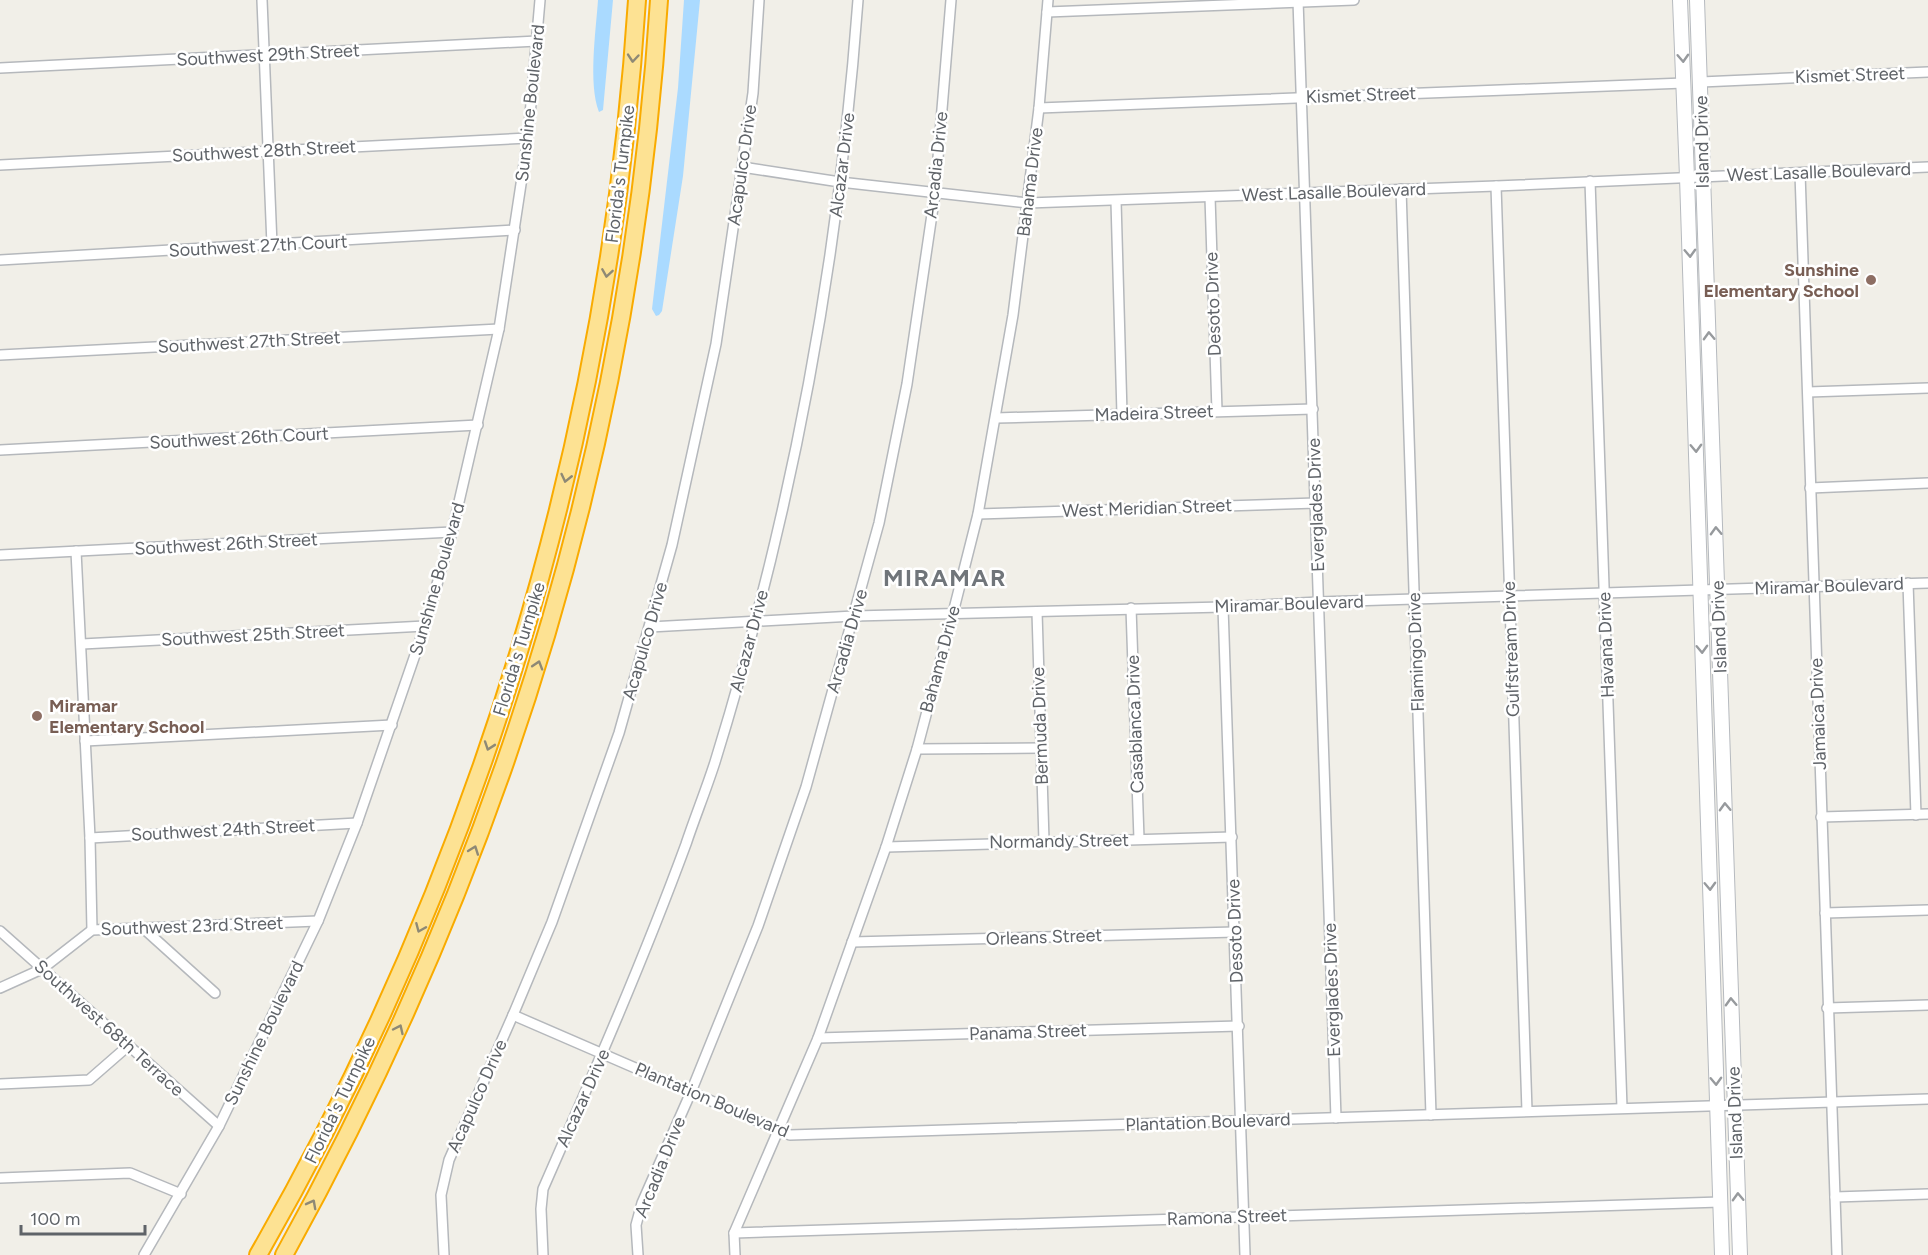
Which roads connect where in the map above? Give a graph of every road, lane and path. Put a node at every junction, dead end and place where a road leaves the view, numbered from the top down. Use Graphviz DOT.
graph roads {
  1 [pos="262,0"];
  2 [pos="540,0"];
  3 [pos="638,0"];
  4 [pos="659,0"];
  5 [pos="759,0"];
  6 [pos="858,0"];
  7 [pos="951,0"];
  8 [pos="1048,0"];
  9 [pos="1354,0"];
  10 [pos="1680,0"];
  11 [pos="1697,0"];
  12 [pos="1298,1"];
  13 [pos="1047,12"];
  14 [pos="537,41"];
  15 [pos="264,55"];
  16 [pos="0,68"];
  17 [pos="1928,72"];
  18 [pos="1684,82"];
  19 [pos="1701,82"];
  20 [pos="1302,97"];
  21 [pos="1039,108"];
  22 [pos="528,138"];
  23 [pos="269,150"];
  24 [pos="0,165"];
  25 [pos="742,167"];
  26 [pos="1928,167"];
  27 [pos="1800,172"];
  28 [pos="1703,176"];
  29 [pos="1688,177"];
  30 [pos="1590,181"];
  31 [pos="840,182"];
  32 [pos="1496,186"];
  33 [pos="1401,189"];
  34 [pos="1305,192"];
  35 [pos="934,194"];
  36 [pos="1210,197"];
  37 [pos="1116,201"];
  38 [pos="1028,203"];
  39 [pos="515,230"];
  40 [pos="272,245"];
  41 [pos="0,260"];
  42 [pos="499,329"];
  43 [pos="0,355"];
  44 [pos="1928,388"];
  45 [pos="1808,392"];
  46 [pos="1313,409"];
  47 [pos="1217,411"];
  48 [pos="1122,414"];
  49 [pos="996,418"];
  50 [pos="478,425"];
  51 [pos="0,450"];
  52 [pos="1928,483"];
  53 [pos="1810,488"];
  54 [pos="1316,503"];
  55 [pos="978,514"];
  56 [pos="452,532"];
  57 [pos="76,551"];
  58 [pos="0,555"];
  59 [pos="1908,583"];
  60 [pos="1928,583"];
  61 [pos="1813,586"];
  62 [pos="1700,590"];
  63 [pos="1718,590"];
  64 [pos="1605,594"];
  65 [pos="1509,596"];
  66 [pos="1414,599"];
  67 [pos="1319,602"];
  68 [pos="1224,607"];
  69 [pos="1131,608"];
  70 [pos="1037,612"];
  71 [pos="952,613"];
  72 [pos="854,616"];
  73 [pos="756,622"];
  74 [pos="425,626"];
  75 [pos="650,627"];
  76 [pos="82,644"];
  77 [pos="392,725"];
  78 [pos="85,741"];
  79 [pos="1041,748"];
  80 [pos="917,749"];
  81 [pos="1928,814"];
  82 [pos="1916,815"];
  83 [pos="1821,817"];
  84 [pos="357,823"];
  85 [pos="1232,837"];
  86 [pos="90,838"];
  87 [pos="1139,839"];
  88 [pos="1044,841"];
  89 [pos="886,847"];
  90 [pos="1928,910"];
  91 [pos="1825,913"];
  92 [pos="318,921"];
  93 [pos="143,927"];
  94 [pos="92,930"];
  95 [pos="0,931"];
  96 [pos="1235,932"];
  97 [pos="852,942"];
  98 [pos="42,969"];
  99 [pos="0,988"];
  100 [pos="215,993"];
  101 [pos="1928,1005"];
  102 [pos="1827,1008"];
  103 [pos="513,1015"];
  104 [pos="1239,1026"];
  105 [pos="818,1038"];
  106 [pos="128,1046"];
  107 [pos="603,1054"];
  108 [pos="0,1084"];
  109 [pos="692,1092"];
  110 [pos="1928,1099"];
  111 [pos="1830,1102"];
  112 [pos="1734,1105"];
  113 [pos="1717,1106"];
  114 [pos="1622,1108"];
  115 [pos="1527,1111"];
  116 [pos="1431,1115"];
  117 [pos="1336,1118"];
  118 [pos="1241,1121"];
  119 [pos="219,1126"];
  120 [pos="777,1131"];
  121 [pos="0,1178"];
  122 [pos="181,1194"];
  123 [pos="1928,1194"];
  124 [pos="1835,1197"];
  125 [pos="1720,1202"];
  126 [pos="1243,1216"];
  127 [pos="734,1233"];
  128 [pos="144,1255"];
  129 [pos="258,1255"];
  130 [pos="284,1255"];
  131 [pos="444,1255"];
  132 [pos="543,1255"];
  133 [pos="638,1255"];
  134 [pos="735,1255"];
  135 [pos="1245,1255"];
  136 [pos="1722,1255"];
  137 [pos="1740,1255"];
  138 [pos="1837,1255"];
  1 -- 15 [label="street"];
  2 -- 14 [label="street, Sunshine Boulevard"];
  3 -- 129 [label="highway, Florida's Turnpike, one-way"];
  130 -- 4 [label="highway, Florida's Turnpike, one-way"];
  5 -- 25 [label="street, Acapulco Drive"];
  6 -- 31 [label="street, Alcazar Drive"];
  7 -- 35 [label="street, Arcadia Drive"];
  8 -- 13 [label="street, Bahama Drive"];
  9 -- 12 [label="street"];
  10 -- 18 [label="street, Island Drive, one-way"];
  11 -- 19 [label="street, Island Drive"];
  12 -- 13 [label="street"];
  12 -- 20 [label="street, Everglades Drive"];
  13 -- 21 [label="street, Bahama Drive"];
  14 -- 15 [label="street, Southwest 29th Street"];
  14 -- 22 [label="street, Sunshine Boulevard"];
  15 -- 16 [label="street, Southwest 29th Street"];
  15 -- 23 [label="street"];
  17 -- 19 [label="street, Kismet Street"];
  18 -- 20 [label="street, Kismet Street"];
  18 -- 29 [label="street, Island Drive"];
  19 -- 28 [label="street, Island Drive"];
  20 -- 21 [label="street, Kismet Street"];
  20 -- 34 [label="street, Everglades Drive"];
  21 -- 38 [label="street, Bahama Drive"];
  22 -- 23 [label="street, Southwest 28th Street"];
  22 -- 39 [label="street, Sunshine Boulevard"];
  23 -- 24 [label="street, Southwest 28th Street"];
  23 -- 40 [label="street"];
  25 -- 31 [label="street, West Lasalle Boulevard"];
  25 -- 75 [label="street, Acapulco Drive"];
  26 -- 27 [label="street, West Lasalle Boulevard"];
  27 -- 28 [label="street, West Lasalle Boulevard"];
  27 -- 45 [label="street, Jamaica Drive"];
  28 -- 29 [label="street, West Lasalle Boulevard"];
  63 -- 28 [label="street, Island Drive, one-way"];
  29 -- 30 [label="street, West Lasalle Boulevard"];
  29 -- 62 [label="street, Island Drive, one-way"];
  30 -- 32 [label="street, West Lasalle Boulevard"];
  30 -- 64 [label="street, Havana Drive"];
  31 -- 35 [label="street, West Lasalle Boulevard"];
  31 -- 73 [label="street, Alcazar Drive"];
  32 -- 33 [label="street, West Lasalle Boulevard"];
  32 -- 65 [label="street, Gulfstream Drive"];
  33 -- 34 [label="street, West Lasalle Boulevard"];
  33 -- 66 [label="street, Flamingo Drive"];
  34 -- 36 [label="street, West Lasalle Boulevard"];
  34 -- 46 [label="street, Everglades Drive"];
  35 -- 38 [label="street, West Lasalle Boulevard"];
  35 -- 72 [label="street, Arcadia Drive"];
  36 -- 37 [label="street, West Lasalle Boulevard"];
  36 -- 47 [label="street, Desoto Drive"];
  37 -- 38 [label="street, West Lasalle Boulevard"];
  37 -- 48 [label="street"];
  38 -- 49 [label="street, Bahama Drive"];
  39 -- 40 [label="street, Southwest 27th Court"];
  39 -- 42 [label="street, Sunshine Boulevard"];
  40 -- 41 [label="street, Southwest 27th Court"];
  42 -- 43 [label="street, Southwest 27th Street"];
  42 -- 50 [label="street, Sunshine Boulevard"];
  44 -- 45 [label="street"];
  45 -- 53 [label="street, Jamaica Drive"];
  46 -- 47 [label="street, Madeira Street"];
  46 -- 54 [label="street, Everglades Drive"];
  47 -- 48 [label="street, Madeira Street"];
  48 -- 49 [label="street, Madeira Street"];
  49 -- 55 [label="street, Bahama Drive"];
  50 -- 51 [label="street, Southwest 26th Court"];
  50 -- 56 [label="street, Sunshine Boulevard"];
  52 -- 53 [label="street"];
  53 -- 61 [label="street, Jamaica Drive"];
  54 -- 55 [label="street, West Meridian Street"];
  54 -- 67 [label="street, Everglades Drive"];
  55 -- 71 [label="street, Bahama Drive"];
  56 -- 57 [label="street, Southwest 26th Street"];
  56 -- 74 [label="street, Sunshine Boulevard"];
  57 -- 58 [label="street, Southwest 26th Street"];
  57 -- 76 [label="street"];
  59 -- 60 [label="street, Miramar Boulevard"];
  59 -- 61 [label="street, Miramar Boulevard"];
  59 -- 82 [label="street"];
  61 -- 63 [label="street, Miramar Boulevard"];
  61 -- 83 [label="street, Jamaica Drive"];
  62 -- 63 [label="street, Miramar Boulevard"];
  62 -- 64 [label="street, Miramar Boulevard"];
  62 -- 113 [label="street, Island Drive, one-way"];
  112 -- 63 [label="street, Island Drive, one-way"];
  64 -- 65 [label="street, Miramar Boulevard"];
  64 -- 114 [label="street, Havana Drive"];
  65 -- 66 [label="street, Miramar Boulevard"];
  65 -- 115 [label="street, Gulfstream Drive"];
  66 -- 67 [label="street, Miramar Boulevard"];
  66 -- 116 [label="street, Flamingo Drive"];
  67 -- 68 [label="street, Miramar Boulevard"];
  67 -- 117 [label="street, Everglades Drive"];
  68 -- 69 [label="street, Miramar Boulevard"];
  68 -- 85 [label="street, Desoto Drive"];
  69 -- 70 [label="street, Miramar Boulevard"];
  69 -- 87 [label="street, Casablanca Drive"];
  70 -- 71 [label="street, Miramar Boulevard"];
  70 -- 79 [label="street, Bermuda Drive"];
  71 -- 72 [label="street, Miramar Boulevard"];
  71 -- 80 [label="street, Bahama Drive"];
  72 -- 73 [label="street, Miramar Boulevard"];
  72 -- 109 [label="street, Arcadia Drive"];
  73 -- 75 [label="street, Miramar Boulevard"];
  73 -- 107 [label="street, Alcazar Drive"];
  74 -- 76 [label="street, Southwest 25th Street"];
  74 -- 77 [label="street, Sunshine Boulevard"];
  75 -- 103 [label="street, Acapulco Drive"];
  76 -- 78 [label="street"];
  77 -- 78 [label="street"];
  77 -- 84 [label="street, Sunshine Boulevard"];
  78 -- 86 [label="street"];
  79 -- 80 [label="street"];
  79 -- 88 [label="street, Bermuda Drive"];
  80 -- 89 [label="street, Bahama Drive"];
  81 -- 82 [label="street"];
  82 -- 83 [label="street"];
  83 -- 91 [label="street, Jamaica Drive"];
  84 -- 86 [label="street, Southwest 24th Street"];
  84 -- 92 [label="street, Sunshine Boulevard"];
  85 -- 87 [label="street, Normandy Street"];
  85 -- 96 [label="street, Desoto Drive"];
  86 -- 94 [label="street"];
  87 -- 88 [label="street, Normandy Street"];
  88 -- 89 [label="street, Normandy Street"];
  89 -- 97 [label="street, Bahama Drive"];
  90 -- 91 [label="street"];
  91 -- 102 [label="street, Jamaica Drive"];
  92 -- 93 [label="street, Southwest 23rd Street"];
  92 -- 119 [label="street, Sunshine Boulevard"];
  93 -- 94 [label="street, Southwest 23rd Street"];
  93 -- 100 [label="street"];
  94 -- 98 [label="street, Southwest 23rd Street"];
  95 -- 98 [label="street, Southwest 68th Terrace"];
  96 -- 97 [label="street, Orleans Street"];
  96 -- 104 [label="street, Desoto Drive"];
  97 -- 105 [label="street, Bahama Drive"];
  98 -- 99 [label="street, Southwest 23rd Street"];
  98 -- 106 [label="street, Southwest 68th Terrace"];
  101 -- 102 [label="street"];
  102 -- 111 [label="street, Jamaica Drive"];
  103 -- 107 [label="street, Plantation Boulevard"];
  103 -- 131 [label="street, Acapulco Drive"];
  104 -- 105 [label="street, Panama Street"];
  104 -- 118 [label="street, Desoto Drive"];
  105 -- 120 [label="street, Bahama Drive"];
  106 -- 108 [label="street"];
  106 -- 119 [label="street, Southwest 68th Terrace"];
  107 -- 109 [label="street, Plantation Boulevard"];
  107 -- 132 [label="street, Alcazar Drive"];
  109 -- 120 [label="street, Plantation Boulevard"];
  109 -- 133 [label="street, Arcadia Drive"];
  110 -- 111 [label="street, Plantation Boulevard"];
  111 -- 112 [label="street, Plantation Boulevard"];
  111 -- 124 [label="street, Jamaica Drive"];
  112 -- 113 [label="street, Plantation Boulevard"];
  137 -- 112 [label="street, Island Drive, one-way"];
  113 -- 114 [label="street, Plantation Boulevard"];
  113 -- 125 [label="street, Island Drive"];
  114 -- 115 [label="street, Plantation Boulevard"];
  115 -- 116 [label="street, Plantation Boulevard"];
  116 -- 117 [label="street, Plantation Boulevard"];
  117 -- 118 [label="street, Plantation Boulevard"];
  118 -- 120 [label="street, Plantation Boulevard"];
  118 -- 126 [label="street, Desoto Drive"];
  119 -- 122 [label="street, Sunshine Boulevard"];
  120 -- 127 [label="street, Bahama Drive"];
  121 -- 122 [label="street"];
  122 -- 128 [label="street, Sunshine Boulevard"];
  123 -- 124 [label="street"];
  124 -- 138 [label="street, Jamaica Drive"];
  125 -- 126 [label="street, Ramona Street"];
  125 -- 136 [label="street, Island Drive"];
  126 -- 127 [label="street, Ramona Street"];
  126 -- 135 [label="street, Desoto Drive"];
  127 -- 134 [label="street, Bahama Drive"];
}
